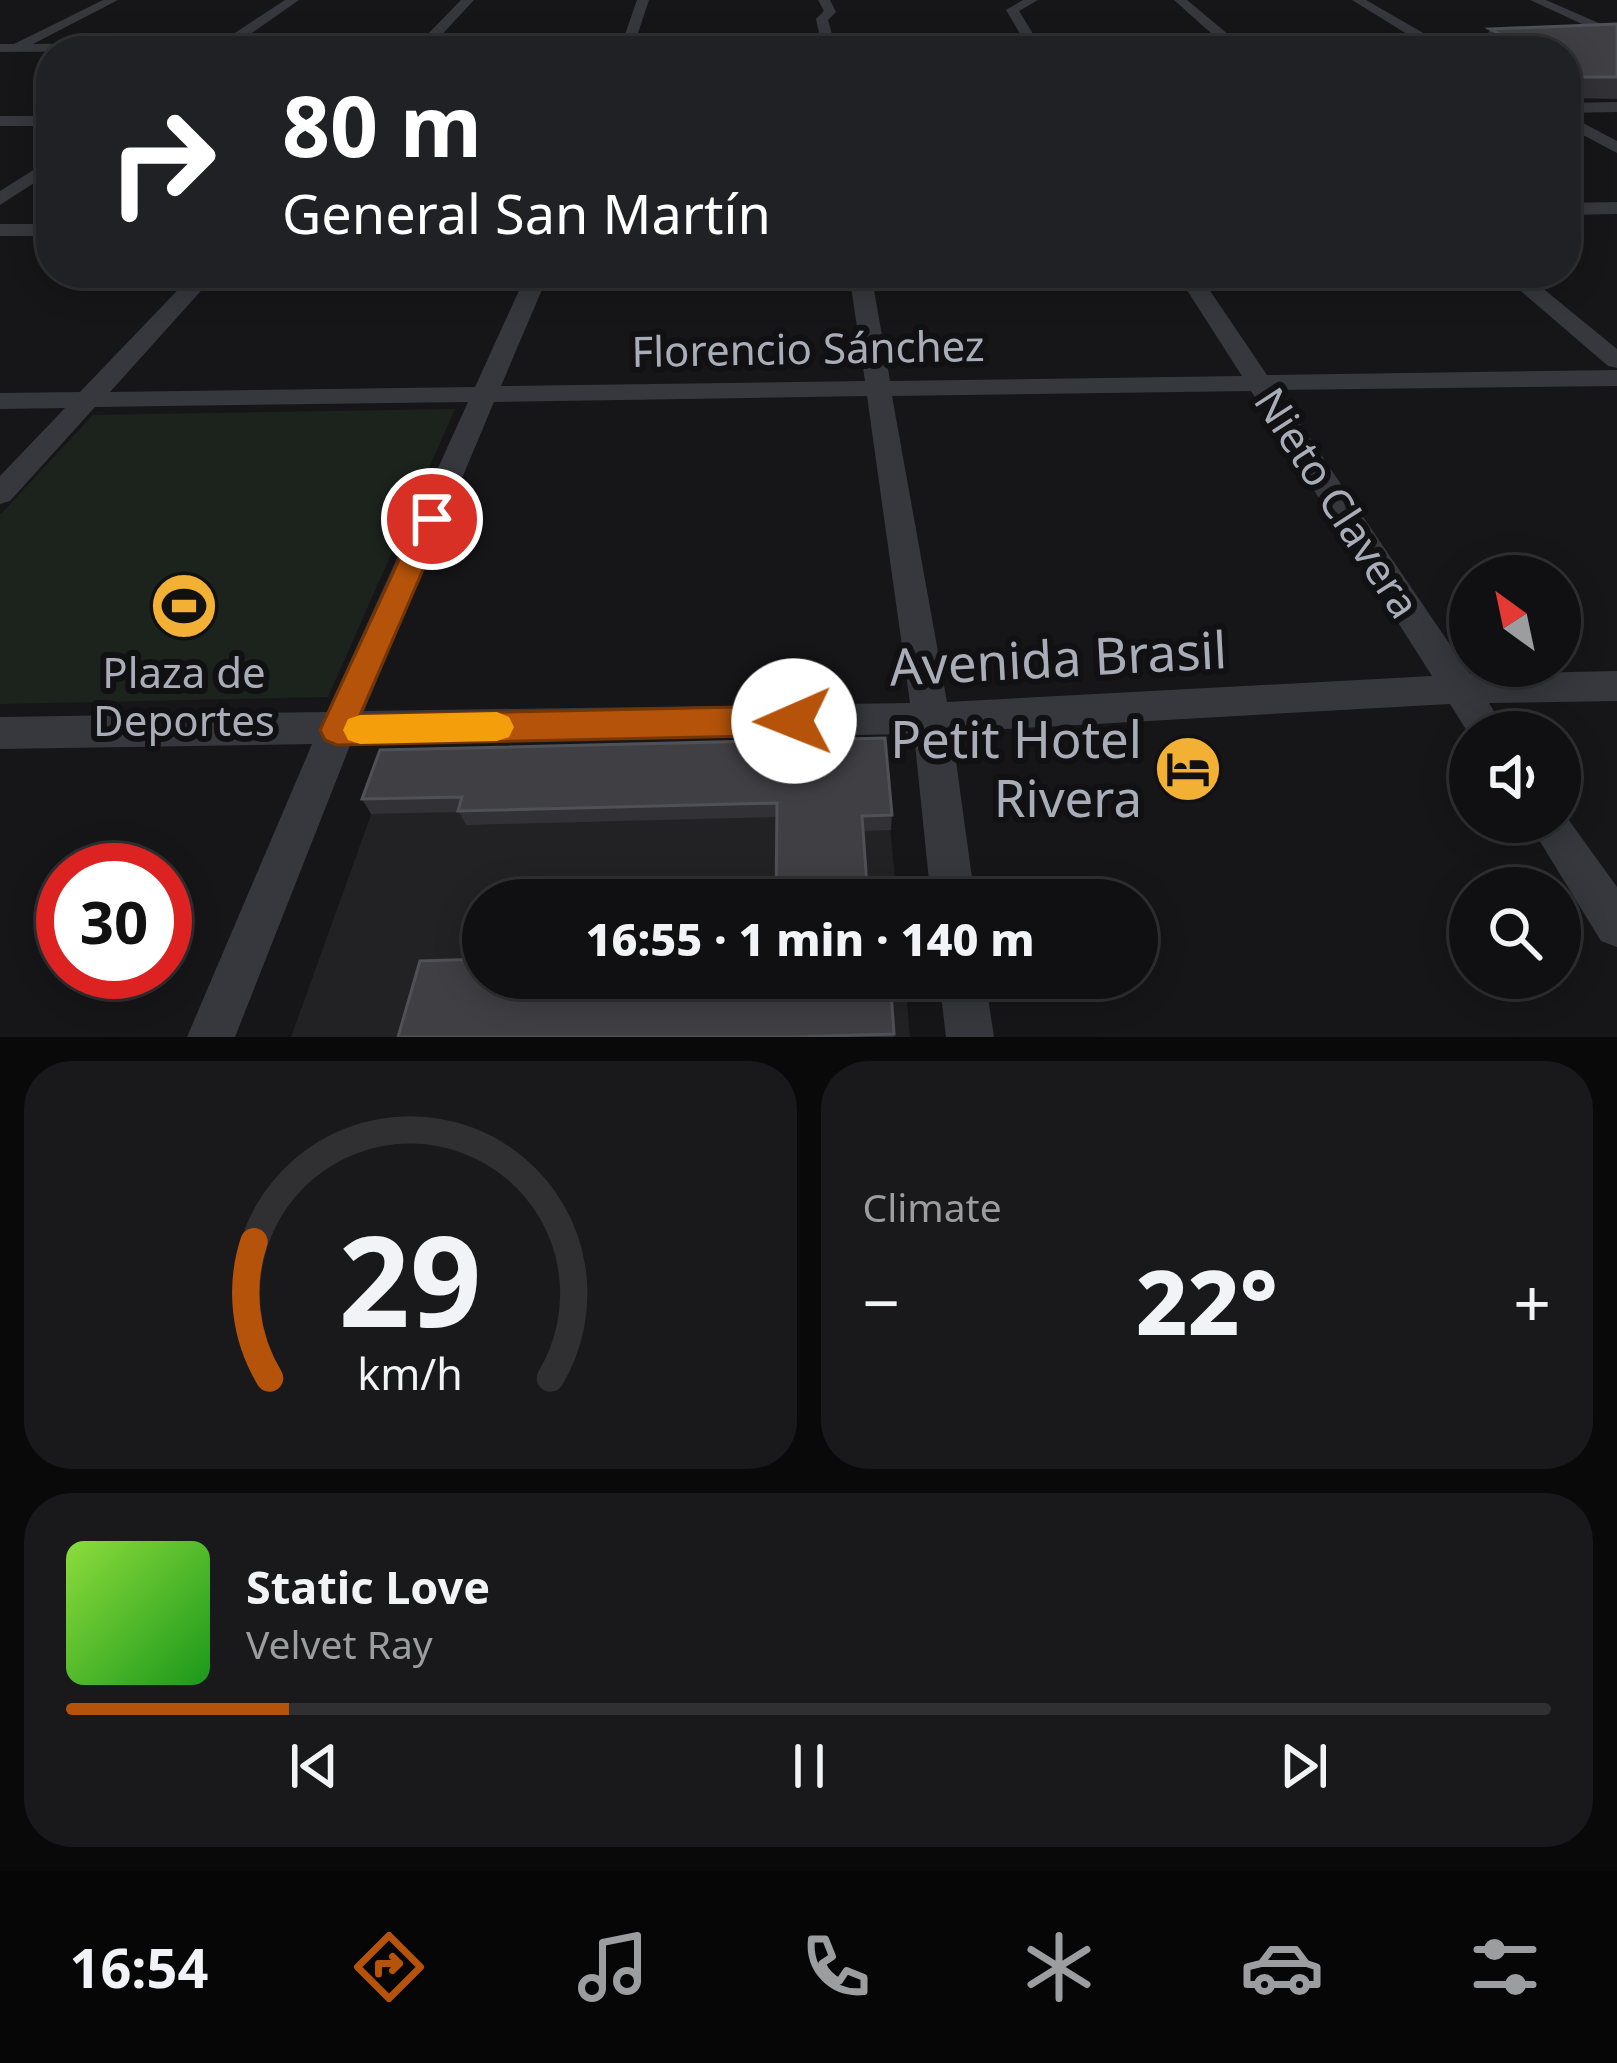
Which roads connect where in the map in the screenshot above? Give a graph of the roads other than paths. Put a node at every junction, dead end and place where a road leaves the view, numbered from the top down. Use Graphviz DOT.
graph roads {
  1 [pos="112,0"];
  2 [pos="293,0"];
  3 [pos="468,0"];
  4 [pos="644,0"];
  5 [pos="824,0"];
  6 [pos="1031,0"];
  7 [pos="1180,0"];
  8 [pos="1358,0"];
  9 [pos="1536,0"];
  10 [pos="36,36"];
  11 [pos="36,36"];
  12 [pos="239,36"];
  13 [pos="434,36"];
  14 [pos="632,36"];
  15 [pos="827,36"];
  16 [pos="1028,36"];
  17 [pos="1221,36"];
  18 [pos="1420,36"];
  19 [pos="1574,36"];
  20 [pos="1617,36"];
  21 [pos="5,51"];
  22 [pos="36,51"];
  23 [pos="1617,107"];
  24 [pos="1581,108"];
  25 [pos="0,121"];
  26 [pos="36,121"];
  27 [pos="1581,128"];
  28 [pos="1617,148"];
  29 [pos="36,174"];
  30 [pos="0,199"];
  31 [pos="1617,208"];
  32 [pos="1581,209"];
  33 [pos="0,230"];
  34 [pos="36,230"];
  35 [pos="192,288"];
  36 [pos="532,288"];
  37 [pos="862,288"];
  38 [pos="1196,288"];
  39 [pos="1529,288"];
  40 [pos="1617,361"];
  41 [pos="1617,378"];
  42 [pos="1258,382"];
  43 [pos="879,388"];
  44 [pos="488,393"];
  45 [pos="0,401"];
  46 [pos="89,401"];
  47 [pos="0,494"];
  48 [pos="1617,686"];
  49 [pos="1459,689"];
  50 [pos="1473,711"];
  51 [pos="931,718"];
  52 [pos="337,730"];
  53 [pos="0,733"];
  54 [pos="1562,843"];
  55 [pos="950,879"];
  56 [pos="1617,926"];
  57 [pos="965,999"];
  58 [pos="211,1037"];
  59 [pos="970,1037"];
  1 -- 10 [label="street"];
  2 -- 12 [label="street"];
  3 -- 13 [label="street"];
  4 -- 14 [label="street"];
  5 -- 15 [label="street"];
  6 -- 16 [label="street"];
  7 -- 17 [label="street"];
  8 -- 18 [label="street"];
  9 -- 20 [label="street"];
  11 -- 21 [label="street"];
  19 -- 20 [label="street"];
  21 -- 22 [label="street"];
  23 -- 24 [label="street"];
  25 -- 26 [label="street"];
  27 -- 28 [label="street"];
  29 -- 30 [label="street"];
  31 -- 32 [label="street"];
  33 -- 34 [label="street"];
  35 -- 46 [label="street"];
  36 -- 44 [label="street"];
  37 -- 43 [label="street"];
  38 -- 42 [label="street, Nieto Clavera"];
  39 -- 40 [label="street"];
  41 -- 42 [label="street, Florencio Sánchez"];
  42 -- 43 [label="street, Florencio Sánchez"];
  42 -- 49 [label="street, Nieto Clavera"];
  43 -- 44 [label="street, Florencio Sánchez"];
  43 -- 51 [label="street"];
  44 -- 46 [label="street, Florencio Sánchez"];
  44 -- 52 [label="street"];
  45 -- 46 [label="street, Florencio Sánchez"];
  46 -- 47 [label="street"];
  48 -- 49 [label="street, Avenida Brasil"];
  49 -- 50 [label="street, Nieto Clavera"];
  49 -- 51 [label="street, Avenida Brasil"];
  51 -- 52 [label="street, Avenida Brasil"];
  51 -- 55 [label="street"];
  52 -- 53 [label="street, Avenida Brasil"];
  52 -- 58 [label="street"];
  54 -- 56 [label="street"];
  57 -- 59 [label="street"];
}
